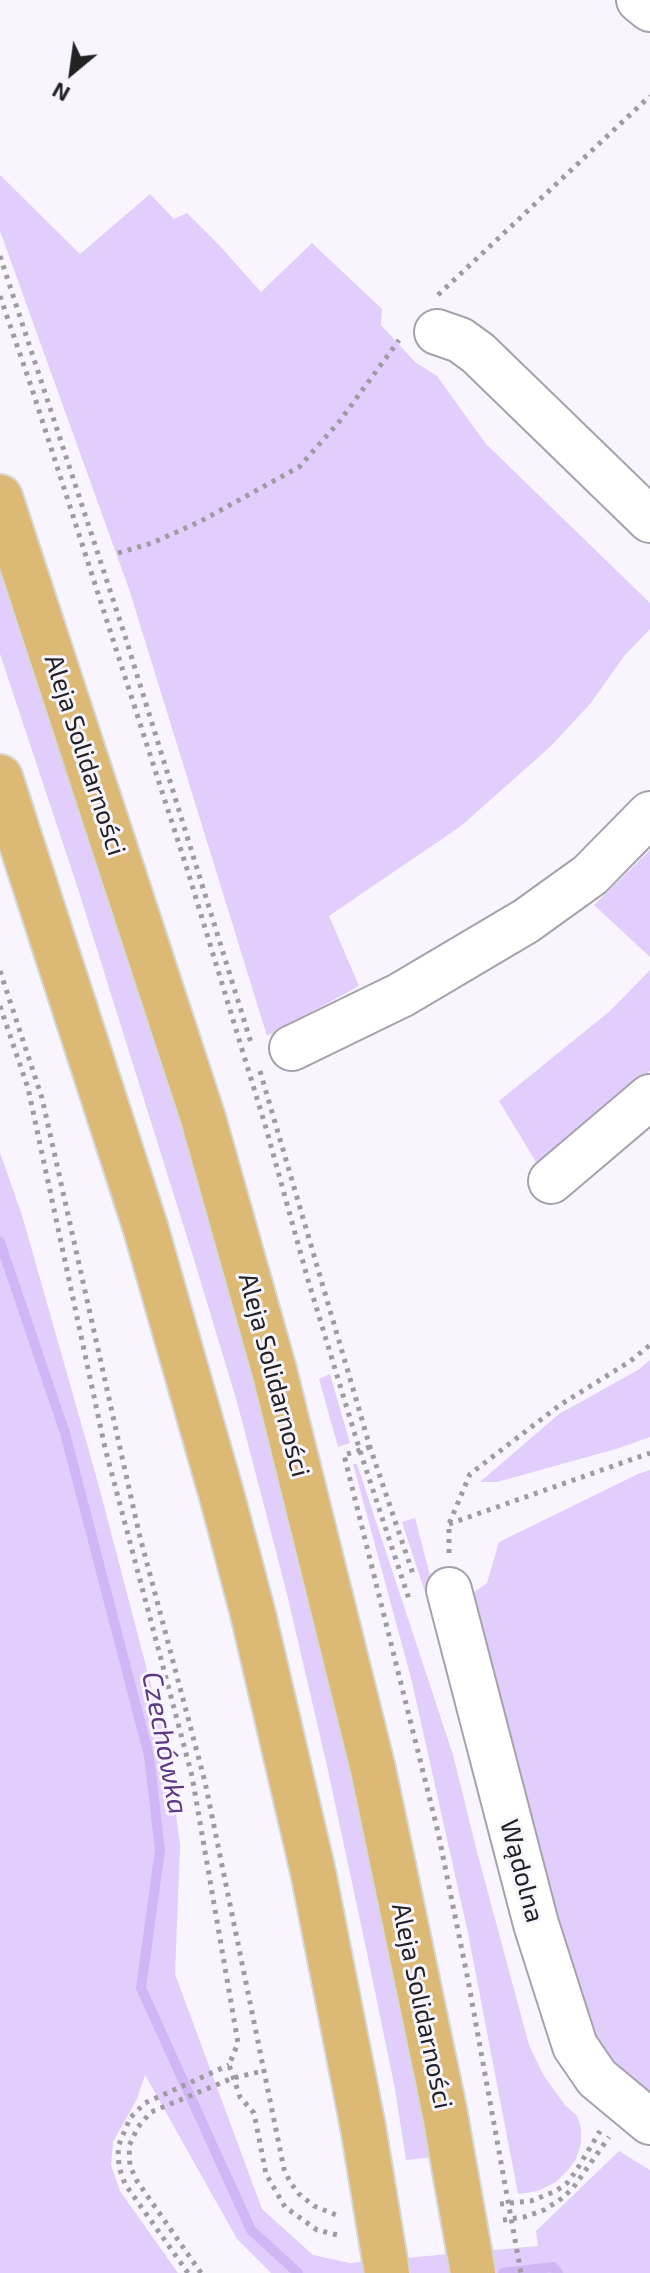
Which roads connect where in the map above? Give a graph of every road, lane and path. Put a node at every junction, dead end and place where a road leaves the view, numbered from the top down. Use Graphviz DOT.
graph roads {
  1 [pos="639,0"];
  2 [pos="650,9"];
  3 [pos="650,96"];
  4 [pos="0,256"];
  5 [pos="0,296"];
  6 [pos="421,322"];
  7 [pos="0,497"];
  8 [pos="650,520"];
  9 [pos="118,553"];
  10 [pos="0,777"];
  11 [pos="650,814"];
  12 [pos="0,971"];
  13 [pos="0,1006"];
  14 [pos="292,1048"];
  15 [pos="650,1097"];
  16 [pos="551,1181"];
  17 [pos="650,1345"];
  18 [pos="370,1447"];
  19 [pos="360,1451"];
  20 [pos="650,1453"];
  21 [pos="376,1501"];
  22 [pos="449,1524"];
  23 [pos="433,1588"];
  24 [pos="229,2065"];
  25 [pos="263,2071"];
  26 [pos="233,2078"];
  27 [pos="630,2129"];
  28 [pos="346,2217"];
  29 [pos="524,2217"];
  30 [pos="343,2237"];
  31 [pos="188,2273"];
  32 [pos="201,2273"];
  33 [pos="387,2273"];
  34 [pos="473,2273"];
  35 [pos="521,2273"];
  1 -- 2 [label="street"];
  3 -- 6 [label="path"];
  4 -- 18 [label="path"];
  5 -- 19 [label="path"];
  6 -- 8 [label="street"];
  6 -- 9 [label="path"];
  7 -- 34 [label="main road, Aleja Solidarności, bridge"];
  10 -- 33 [label="main road, bridge"];
  11 -- 14 [label="street"];
  12 -- 25 [label="path"];
  13 -- 24 [label="path"];
  15 -- 16 [label="street"];
  17 -- 22 [label="path"];
  18 -- 19 [label="path"];
  18 -- 23 [label="path"];
  19 -- 21 [label="path"];
  19 -- 35 [label="path"];
  20 -- 22 [label="path"];
  22 -- 23 [label="path"];
  23 -- 27 [label="street, Wądolna"];
  24 -- 26 [label="path"];
  24 -- 31 [label="path"];
  25 -- 26 [label="path"];
  25 -- 28 [label="path"];
  26 -- 30 [label="path"];
  26 -- 32 [label="path"];
  27 -- 29 [label="path"];
}
